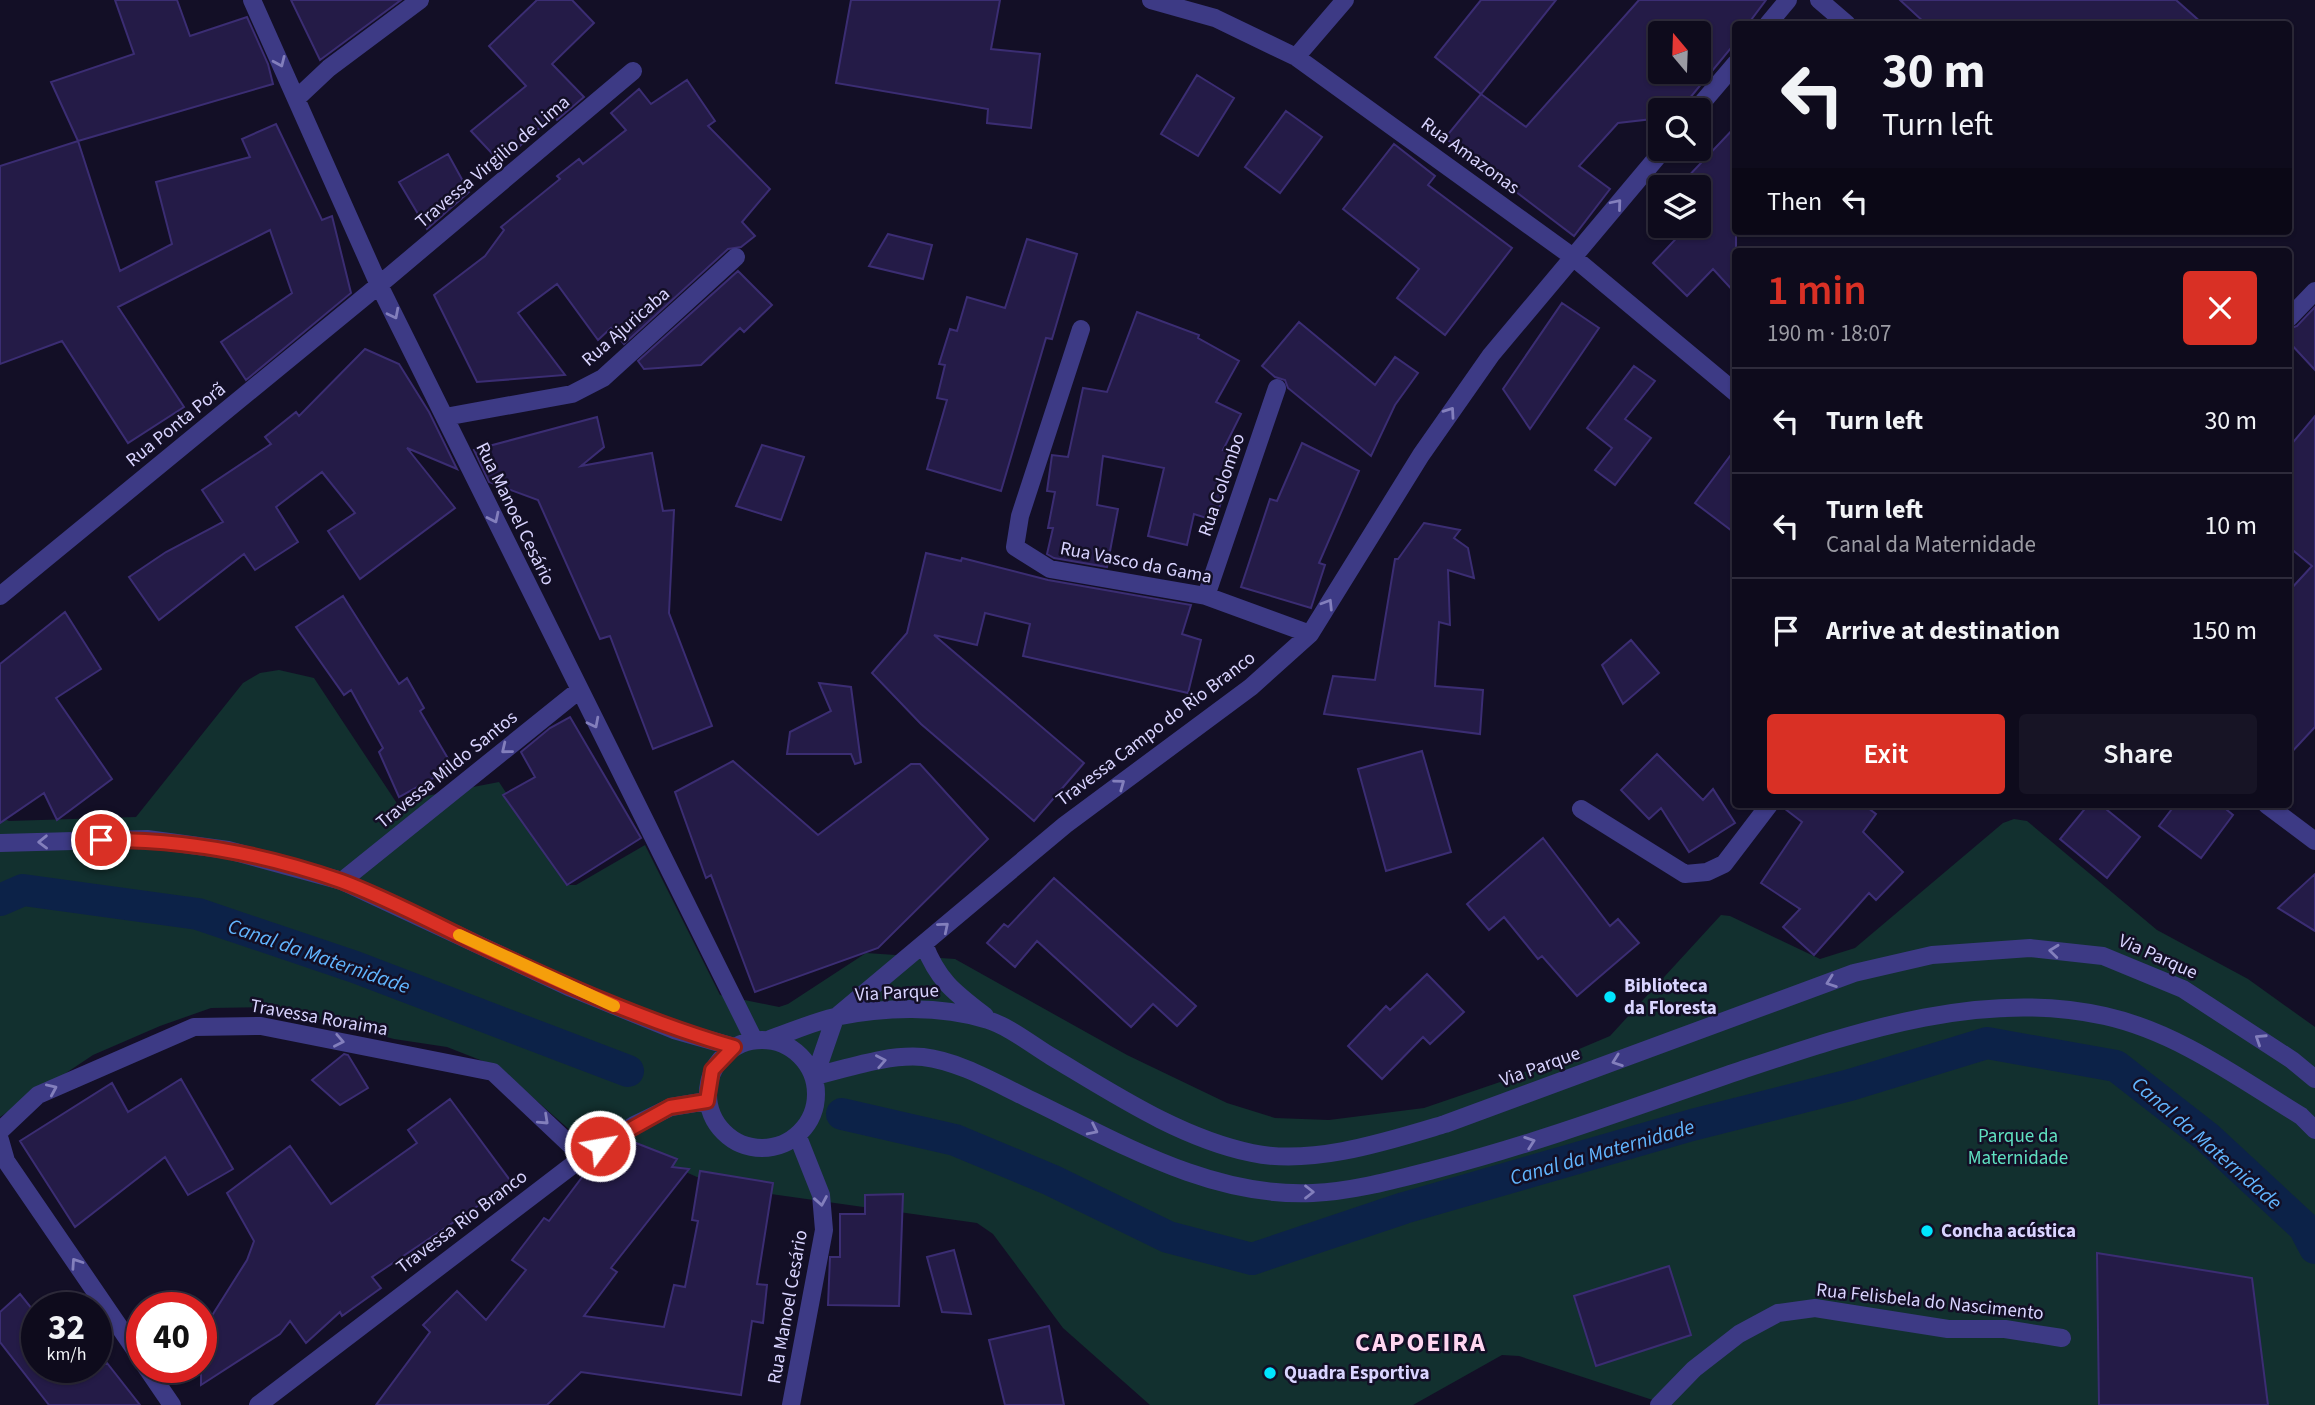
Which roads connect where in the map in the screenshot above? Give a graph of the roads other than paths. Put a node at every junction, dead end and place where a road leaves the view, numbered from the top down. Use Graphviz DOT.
graph roads {
  1 [pos="252,0"];
  2 [pos="420,0"];
  3 [pos="1151,0"];
  4 [pos="1345,0"];
  5 [pos="1788,0"];
  6 [pos="1819,0"];
  7 [pos="1770,21"];
  8 [pos="1844,21"];
  9 [pos="1296,57"];
  10 [pos="1732,67"];
  11 [pos="633,71"];
  12 [pos="1706,98"];
  13 [pos="296,99"];
  14 [pos="1654,161"];
  15 [pos="736,257"];
  16 [pos="1573,257"];
  17 [pos="379,285"];
  18 [pos="2315,291"];
  19 [pos="2292,315"];
  20 [pos="1081,329"];
  21 [pos="1277,388"];
  22 [pos="1732,390"];
  23 [pos="445,417"];
  24 [pos="0,596"];
  25 [pos="1206,596"];
  26 [pos="1310,634"];
  27 [pos="578,691"];
  28 [pos="1767,808"];
  29 [pos="2271,808"];
  30 [pos="1581,809"];
  31 [pos="2315,841"];
  32 [pos="0,843"];
  33 [pos="342,881"];
  34 [pos="924,944"];
  35 [pos="835,1017"];
  36 [pos="991,1021"];
  37 [pos="762,1040"];
  38 [pos="734,1047"];
  39 [pos="815,1076"];
  40 [pos="2315,1079"];
  41 [pos="707,1101"];
  42 [pos="2315,1130"];
  43 [pos="0,1131"];
  44 [pos="798,1137"];
  45 [pos="0,1140"];
  46 [pos="583,1157"];
  47 [pos="126,1337"];
  48 [pos="2062,1338"];
  49 [pos="157,1383"];
  50 [pos="172,1405"];
  51 [pos="258,1405"];
  52 [pos="791,1405"];
  53 [pos="1659,1405"];
  1 -- 13 [label="street, Rua Manoel Cesário, one-way"];
  2 -- 13 [label="street"];
  3 -- 9 [label="street, Rua Amazonas"];
  4 -- 9 [label="street"];
  5 -- 7 [label="street"];
  6 -- 8 [label="street"];
  9 -- 16 [label="street, Rua Amazonas"];
  10 -- 12 [label="street"];
  11 -- 17 [label="street, Travessa Virgilio de Lima"];
  13 -- 17 [label="street, Rua Manoel Cesário"];
  16 -- 14 [label="street, Travessa Campo do Rio Branco, one-way"];
  15 -- 23 [label="street, Rua Ajuricaba"];
  16 -- 22 [label="street, Rua Amazonas"];
  26 -- 16 [label="street, Travessa Campo do Rio Branco, one-way"];
  17 -- 23 [label="street, Rua Manoel Cesário, one-way"];
  17 -- 24 [label="street, Rua Ponta Porã"];
  18 -- 19 [label="street"];
  20 -- 25 [label="street, Rua Vasco da Gama"];
  21 -- 25 [label="street, Rua Colombo"];
  23 -- 27 [label="street, Rua Manoel Cesário, one-way"];
  25 -- 26 [label="street, Rua Vasco da Gama"];
  34 -- 26 [label="street, Travessa Campo do Rio Branco, one-way"];
  27 -- 33 [label="street, Travessa Mildo Santos, one-way"];
  27 -- 37 [label="street, Rua Manoel Cesário, one-way"];
  28 -- 30 [label="street"];
  29 -- 31 [label="street"];
  33 -- 32 [label="street, one-way"];
  33 -- 38 [label="street"];
  34 -- 35 [label="street, Travessa Campo do Rio Branco"];
  34 -- 36 [label="street"];
  35 -- 36 [label="street, Via Parque"];
  35 -- 37 [label="street, Via Parque"];
  35 -- 39 [label="street"];
  40 -- 36 [label="street, Via Parque, one-way"];
  37 -- 38 [label="street"];
  37 -- 39 [label="street"];
  38 -- 41 [label="street"];
  39 -- 42 [label="street, one-way"];
  39 -- 44 [label="street"];
  41 -- 44 [label="street"];
  41 -- 46 [label="street, Travessa Rio Branco"];
  43 -- 46 [label="street, Travessa Roraima, one-way"];
  44 -- 52 [label="street, Rua Manoel Cesário, one-way"];
  47 -- 45 [label="street, one-way"];
  46 -- 51 [label="street, Travessa Rio Branco"];
  48 -- 53 [label="street, Rua Felisbela do Nascimento"];
  49 -- 50 [label="street"];
}
